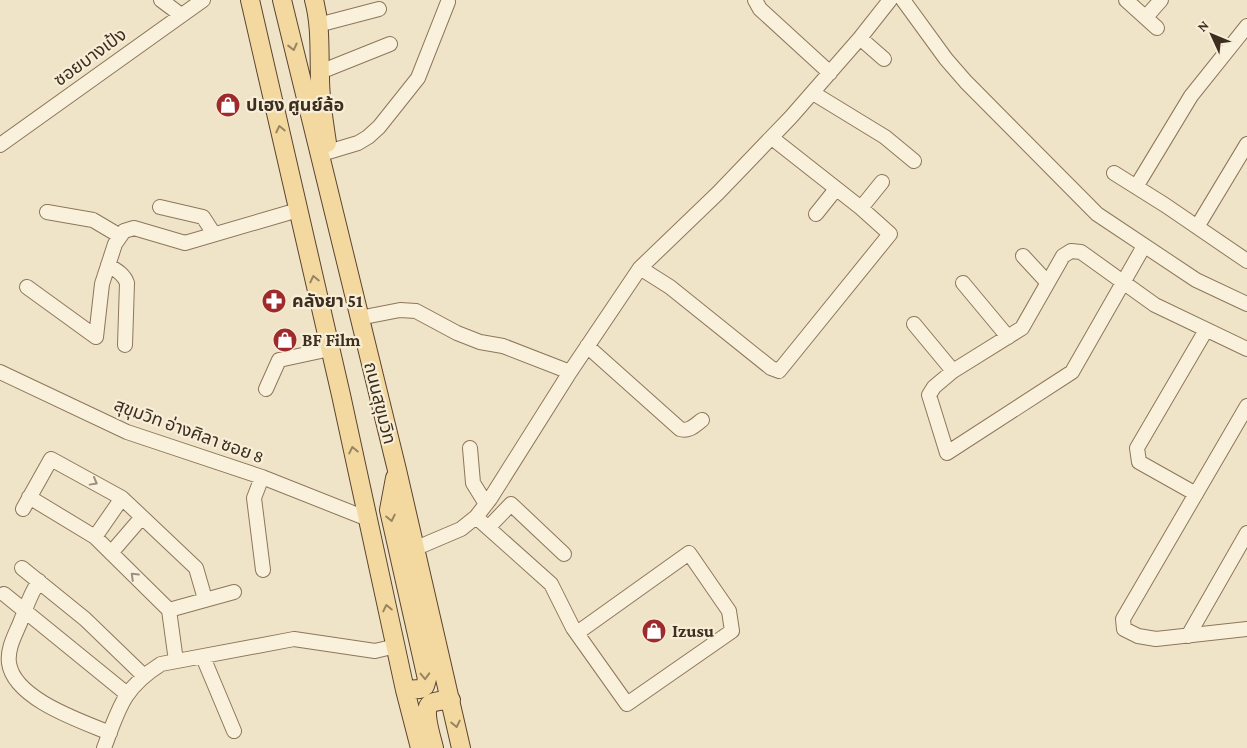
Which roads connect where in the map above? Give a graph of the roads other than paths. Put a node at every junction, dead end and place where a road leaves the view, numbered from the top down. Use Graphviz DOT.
graph roads {
  1 [pos="161,0"];
  2 [pos="203,0"];
  3 [pos="250,0"];
  4 [pos="282,0"];
  5 [pos="314,0"];
  6 [pos="755,0"];
  7 [pos="890,0"];
  8 [pos="903,0"];
  9 [pos="1126,0"];
  10 [pos="1161,0"];
  11 [pos="448,2"];
  12 [pos="379,9"];
  13 [pos="181,15"];
  14 [pos="1146,17"];
  15 [pos="318,25"];
  16 [pos="1247,26"];
  17 [pos="1157,28"];
  18 [pos="860,38"];
  19 [pos="390,44"];
  20 [pos="884,59"];
  21 [pos="320,72"];
  22 [pos="830,73"];
  23 [pos="814,93"];
  24 [pos="772,138"];
  25 [pos="0,145"];
  26 [pos="1247,146"];
  27 [pos="328,152"];
  28 [pos="914,162"];
  29 [pos="1114,173"];
  30 [pos="882,182"];
  31 [pos="1136,187"];
  32 [pos="836,189"];
  33 [pos="160,207"];
  34 [pos="861,208"];
  35 [pos="298,210"];
  36 [pos="47,212"];
  37 [pos="816,214"];
  38 [pos="1197,227"];
  39 [pos="214,234"];
  40 [pos="120,236"];
  41 [pos="1147,248"];
  42 [pos="1024,256"];
  43 [pos="1247,261"];
  44 [pos="108,265"];
  45 [pos="346,266"];
  46 [pos="640,268"];
  47 [pos="1047,282"];
  48 [pos="963,283"];
  49 [pos="1123,283"];
  50 [pos="27,287"];
  51 [pos="1247,304"];
  52 [pos="359,318"];
  53 [pos="914,324"];
  54 [pos="1206,330"];
  55 [pos="1008,337"];
  56 [pos="125,345"];
  57 [pos="587,346"];
  58 [pos="330,349"];
  59 [pos="1247,349"];
  60 [pos="0,372"];
  61 [pos="570,372"];
  62 [pos="953,372"];
  63 [pos="266,389"];
  64 [pos="1247,406"];
  65 [pos="702,420"];
  66 [pos="470,448"];
  67 [pos="397,470"];
  68 [pos="262,477"];
  69 [pos="1196,494"];
  70 [pos="122,498"];
  71 [pos="486,504"];
  72 [pos="142,517"];
  73 [pos="476,517"];
  74 [pos="368,519"];
  75 [pos="488,528"];
  76 [pos="1247,533"];
  77 [pos="95,537"];
  78 [pos="414,549"];
  79 [pos="111,553"];
  80 [pos="564,554"];
  81 [pos="22,568"];
  82 [pos="263,570"];
  83 [pos="39,581"];
  84 [pos="234,592"];
  85 [pos="4,594"];
  86 [pos="205,599"];
  87 [pos="169,610"];
  88 [pos="25,611"];
  89 [pos="1247,629"];
  90 [pos="577,633"];
  91 [pos="1188,636"];
  92 [pos="396,646"];
  93 [pos="203,656"];
  94 [pos="176,661"];
  95 [pos="143,675"];
  96 [pos="405,690"];
  97 [pos="127,694"];
  98 [pos="451,700"];
  99 [pos="234,731"];
  100 [pos="110,733"];
  101 [pos="104,748"];
  102 [pos="420,748"];
  103 [pos="434,748"];
  104 [pos="461,748"];
  1 -- 13 [label="street"];
  2 -- 13 [label="street, ซอยบางเป้ง"];
  35 -- 3 [label="main road, ถนนสุขุมวิท, one-way"];
  4 -- 45 [label="main road, ถนนสุขุมวิท, one-way"];
  5 -- 15 [label="main road"];
  6 -- 22 [label="street"];
  7 -- 18 [label="street"];
  8 -- 41 [label="street"];
  9 -- 14 [label="street"];
  10 -- 14 [label="street"];
  11 -- 27 [label="street"];
  12 -- 15 [label="street"];
  13 -- 25 [label="street, ซอยบางเป้ง"];
  14 -- 17 [label="street"];
  15 -- 21 [label="main road"];
  16 -- 31 [label="street"];
  18 -- 20 [label="street"];
  18 -- 22 [label="street"];
  19 -- 21 [label="street"];
  21 -- 27 [label="main road"];
  22 -- 23 [label="street"];
  23 -- 24 [label="street"];
  23 -- 28 [label="street"];
  24 -- 32 [label="street"];
  24 -- 46 [label="street"];
  26 -- 38 [label="street"];
  27 -- 45 [label="main road"];
  29 -- 31 [label="street"];
  30 -- 34 [label="street"];
  31 -- 38 [label="street"];
  32 -- 34 [label="street"];
  32 -- 37 [label="street"];
  33 -- 39 [label="street"];
  34 -- 46 [label="street"];
  35 -- 39 [label="street"];
  58 -- 35 [label="main road, ถนนสุขุมวิท, one-way"];
  36 -- 40 [label="street"];
  38 -- 43 [label="street"];
  39 -- 40 [label="street"];
  40 -- 44 [label="street"];
  41 -- 49 [label="street"];
  41 -- 51 [label="street"];
  42 -- 47 [label="street"];
  44 -- 50 [label="street"];
  44 -- 56 [label="street"];
  45 -- 52 [label="main road, ถนนสุขุมวิท"];
  46 -- 57 [label="street"];
  47 -- 49 [label="street"];
  47 -- 55 [label="street"];
  48 -- 55 [label="street"];
  49 -- 54 [label="street"];
  49 -- 62 [label="street"];
  52 -- 61 [label="street"];
  52 -- 67 [label="main road, ถนนสุขุมวิท"];
  53 -- 62 [label="street"];
  54 -- 59 [label="street"];
  54 -- 69 [label="street"];
  55 -- 62 [label="street"];
  57 -- 61 [label="street"];
  57 -- 65 [label="street"];
  58 -- 63 [label="street"];
  74 -- 58 [label="main road, ถนนสุขุมวิท, one-way"];
  60 -- 68 [label="street, สุขุมวิท อ่างศิลา ซอย 8"];
  61 -- 71 [label="street"];
  64 -- 69 [label="street"];
  66 -- 71 [label="street"];
  67 -- 78 [label="main road, ถนนสุขุมวิท"];
  67 -- 96 [label="main road, one-way"];
  68 -- 74 [label="street, สุขุมวิท อ่างศิลา ซอย 8"];
  68 -- 82 [label="street"];
  69 -- 91 [label="street"];
  70 -- 72 [label="street"];
  70 -- 77 [label="street"];
  77 -- 70 [label="street, one-way"];
  71 -- 73 [label="street"];
  72 -- 79 [label="street"];
  72 -- 86 [label="street"];
  73 -- 75 [label="street"];
  73 -- 78 [label="street"];
  92 -- 74 [label="main road, ถนนสุขุมวิท, one-way"];
  75 -- 80 [label="street"];
  75 -- 90 [label="street"];
  76 -- 91 [label="street"];
  77 -- 79 [label="street"];
  78 -- 98 [label="main road, ถนนสุขุมวิท"];
  87 -- 79 [label="street, one-way"];
  81 -- 83 [label="street"];
  83 -- 88 [label="street"];
  83 -- 95 [label="street"];
  84 -- 86 [label="street"];
  85 -- 88 [label="street"];
  86 -- 87 [label="street"];
  87 -- 94 [label="street"];
  88 -- 97 [label="street"];
  88 -- 100 [label="street"];
  89 -- 91 [label="street"];
  90 -- 90 [label="street"];
  92 -- 93 [label="street"];
  92 -- 96 [label="main road, ถนนสุขุมวิท"];
  93 -- 94 [label="street"];
  93 -- 99 [label="street"];
  94 -- 95 [label="street"];
  95 -- 97 [label="street"];
  96 -- 102 [label="main road, ถนนสุขุมวิท"];
  97 -- 100 [label="street"];
  98 -- 103 [label="main road"];
  98 -- 104 [label="main road, ถนนสุขุมวิท, one-way"];
  100 -- 101 [label="street"];
}
